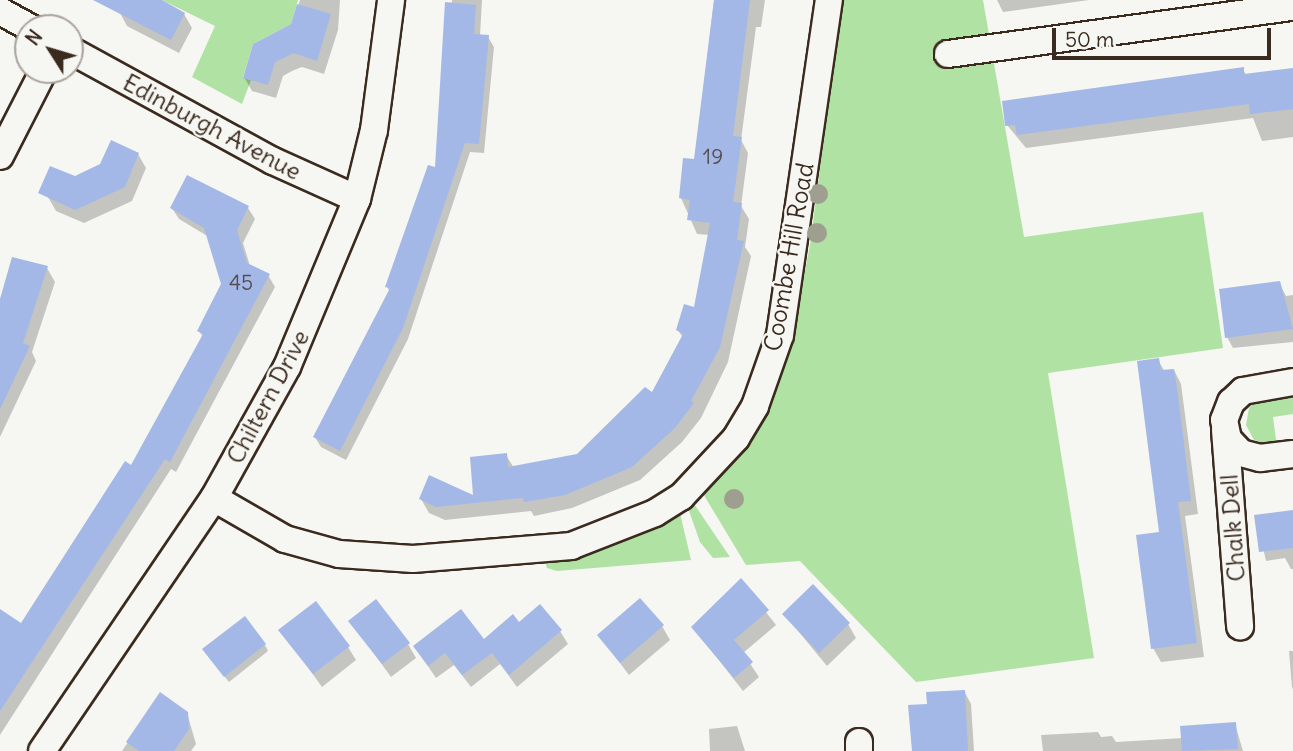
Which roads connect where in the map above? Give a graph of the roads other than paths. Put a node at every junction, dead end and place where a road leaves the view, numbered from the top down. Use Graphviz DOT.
graph roads {
  1 [pos="391,0"];
  2 [pos="829,0"];
  3 [pos="1293,7"];
  4 [pos="948,54"];
  5 [pos="84,58"];
  6 [pos="37,84"];
  7 [pos="0,156"];
  8 [pos="357,199"];
  9 [pos="1293,382"];
  10 [pos="1225,430"];
  11 [pos="1293,454"];
  12 [pos="214,498"];
  13 [pos="1240,626"];
  14 [pos="42,751"];
  1 -- 8 [label="street, Chiltern Drive"];
  2 -- 12 [label="street, Coombe Hill Road"];
  3 -- 4 [label="street"];
  5 -- 8 [label="street, Edinburgh Avenue"];
  6 -- 7 [label="street"];
  8 -- 12 [label="street, Chiltern Drive"];
  9 -- 10 [label="street"];
  10 -- 11 [label="street"];
  10 -- 13 [label="street, Chalk Dell"];
  12 -- 14 [label="street, Chiltern Drive"];
}
